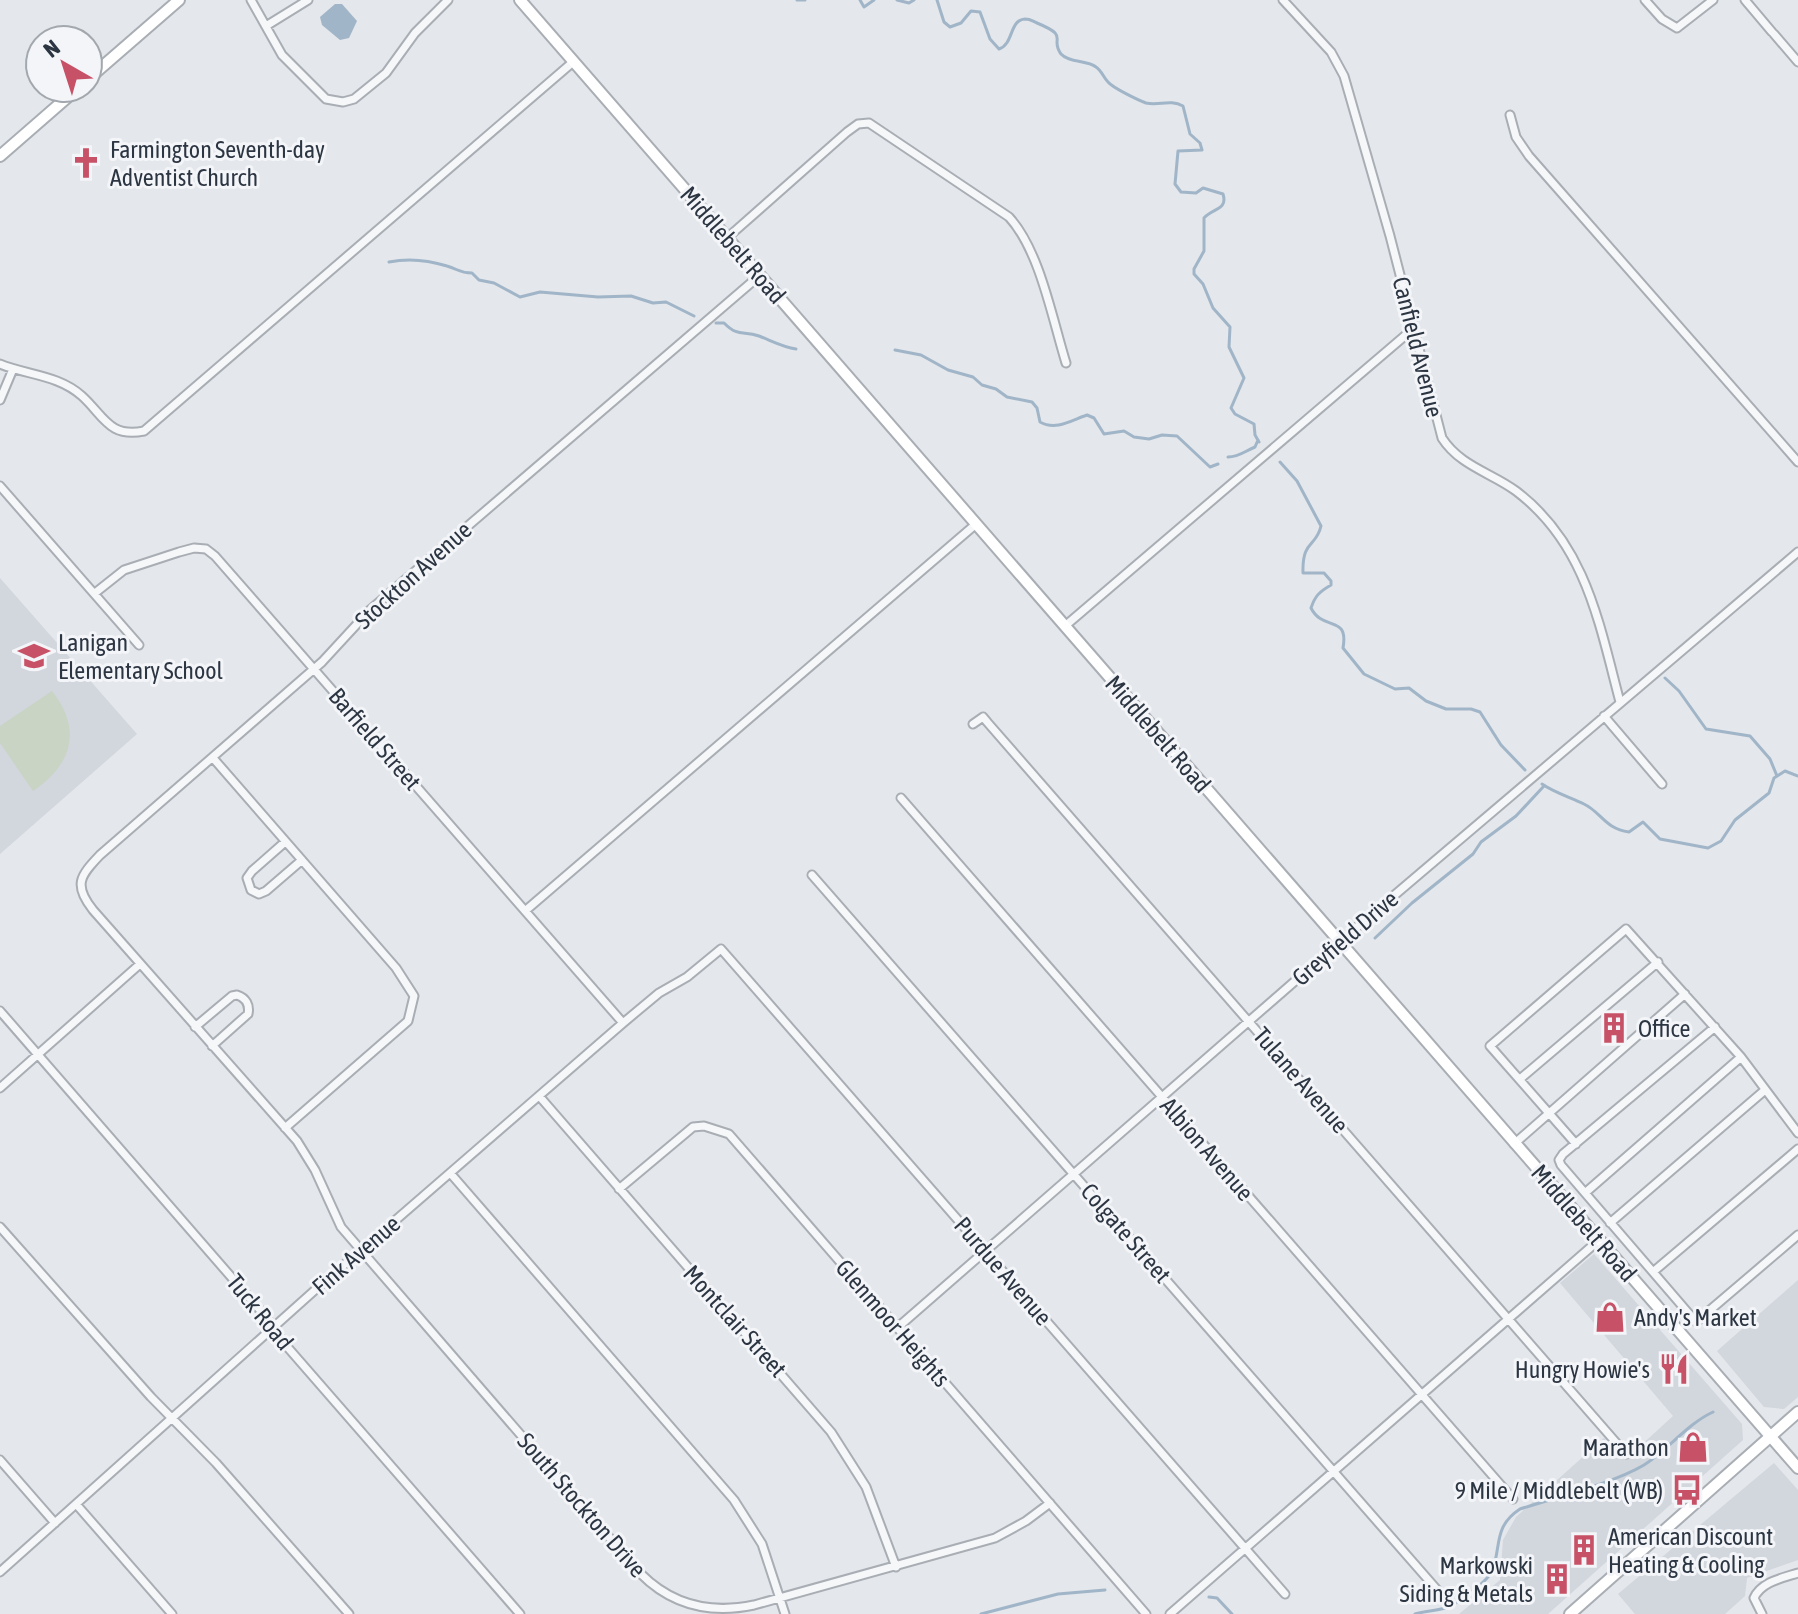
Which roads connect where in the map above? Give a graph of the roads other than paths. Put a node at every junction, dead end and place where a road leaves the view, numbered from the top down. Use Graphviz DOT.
graph roads {
  1 [pos="179,0"];
  2 [pos="251,0"];
  3 [pos="308,0"];
  4 [pos="448,0"];
  5 [pos="520,0"];
  6 [pos="1283,0"];
  7 [pos="1645,0"];
  8 [pos="1713,0"];
  9 [pos="1745,0"];
  10 [pos="266,26"];
  11 [pos="573,62"];
  12 [pos="1798,62"];
  13 [pos="104,65"];
  14 [pos="60,104"];
  15 [pos="1510,115"];
  16 [pos="0,156"];
  17 [pos="727,238"];
  18 [pos="759,276"];
  19 [pos="1414,328"];
  20 [pos="1066,363"];
  21 [pos="0,364"];
  22 [pos="13,369"];
  23 [pos="0,400"];
  24 [pos="1798,462"];
  25 [pos="0,486"];
  26 [pos="976,524"];
  27 [pos="1798,552"];
  28 [pos="95,593"];
  29 [pos="1065,626"];
  30 [pos="139,645"];
  31 [pos="314,669"];
  32 [pos="1620,702"];
  33 [pos="1604,716"];
  34 [pos="973,724"];
  35 [pos="213,758"];
  36 [pos="1662,784"];
  37 [pos="901,798"];
  38 [pos="285,842"];
  39 [pos="302,860"];
  40 [pos="812,875"];
  41 [pos="80,885"];
  42 [pos="525,911"];
  43 [pos="1339,943"];
  44 [pos="721,949"];
  45 [pos="1658,962"];
  46 [pos="140,964"];
  47 [pos="1685,994"];
  48 [pos="0,1011"];
  49 [pos="1250,1021"];
  50 [pos="623,1023"];
  51 [pos="195,1027"];
  52 [pos="1715,1027"];
  53 [pos="212,1046"];
  54 [pos="38,1055"];
  55 [pos="1741,1057"];
  56 [pos="1520,1079"];
  57 [pos="0,1088"];
  58 [pos="1765,1090"];
  59 [pos="540,1097"];
  60 [pos="1163,1098"];
  61 [pos="1549,1113"];
  62 [pos="285,1128"];
  63 [pos="1798,1133"];
  64 [pos="1514,1144"];
  65 [pos="1576,1144"];
  66 [pos="1797,1153"];
  67 [pos="451,1174"];
  68 [pos="1074,1174"];
  69 [pos="619,1189"];
  70 [pos="1585,1193"];
  71 [pos="1610,1223"];
  72 [pos="0,1227"];
  73 [pos="1798,1235"];
  74 [pos="1599,1240"];
  75 [pos="361,1251"];
  76 [pos="987,1251"];
  77 [pos="1653,1272"];
  78 [pos="1509,1318"];
  79 [pos="274,1327"];
  80 [pos="897,1328"];
  81 [pos="1421,1394"];
  82 [pos="1798,1412"];
  83 [pos="172,1417"];
  84 [pos="1770,1436"];
  85 [pos="1626,1454"];
  86 [pos="0,1460"];
  87 [pos="1798,1468"];
  88 [pos="1334,1471"];
  89 [pos="1513,1499"];
  90 [pos="1050,1503"];
  91 [pos="76,1504"];
  92 [pos="55,1523"];
  93 [pos="1246,1549"];
  94 [pos="896,1567"];
  95 [pos="0,1572"];
  96 [pos="1798,1573"];
  97 [pos="1439,1592"];
  98 [pos="1285,1594"];
  99 [pos="781,1598"];
  100 [pos="172,1614"];
  101 [pos="349,1614"];
  102 [pos="520,1614"];
  103 [pos="785,1614"];
  104 [pos="1146,1614"];
  105 [pos="1170,1614"];
  106 [pos="1570,1614"];
  107 [pos="1762,1614"];
  1 -- 13 [label="street"];
  2 -- 10 [label="street"];
  3 -- 10 [label="street"];
  4 -- 10 [label="street"];
  5 -- 11 [label="street, Middlebelt Road"];
  6 -- 19 [label="street, Canfield Avenue"];
  7 -- 8 [label="street"];
  9 -- 12 [label="street"];
  11 -- 17 [label="street, Middlebelt Road"];
  11 -- 22 [label="street"];
  14 -- 16 [label="street"];
  15 -- 24 [label="street"];
  17 -- 18 [label="street, Middlebelt Road"];
  17 -- 20 [label="street"];
  18 -- 26 [label="street, Middlebelt Road"];
  18 -- 31 [label="street, Stockton Avenue"];
  19 -- 29 [label="street"];
  19 -- 32 [label="street, Canfield Avenue"];
  21 -- 22 [label="street"];
  22 -- 23 [label="street"];
  25 -- 28 [label="street"];
  26 -- 29 [label="street, Middlebelt Road"];
  26 -- 42 [label="street"];
  27 -- 32 [label="street, Greyfield Drive"];
  28 -- 30 [label="street"];
  28 -- 31 [label="street, Barfield Street"];
  29 -- 43 [label="street, Middlebelt Road"];
  31 -- 35 [label="street, Stockton Avenue"];
  31 -- 42 [label="street, Barfield Street"];
  32 -- 33 [label="street, Greyfield Drive"];
  33 -- 36 [label="street"];
  33 -- 43 [label="street, Greyfield Drive"];
  34 -- 49 [label="street, Tulane Avenue"];
  35 -- 38 [label="street"];
  35 -- 41 [label="street, Stockton Avenue"];
  37 -- 60 [label="street, Albion Avenue"];
  38 -- 39 [label="street"];
  38 -- 39 [label="street"];
  39 -- 62 [label="street"];
  40 -- 68 [label="street, Colgate Street"];
  41 -- 46 [label="street, South Stockton Drive"];
  42 -- 50 [label="street, Barfield Street"];
  43 -- 49 [label="street, Greyfield Drive"];
  43 -- 64 [label="street, Middlebelt Road"];
  44 -- 50 [label="street, Fink Avenue"];
  44 -- 76 [label="street, Purdue Avenue"];
  45 -- 47 [label="street"];
  45 -- 56 [label="street"];
  45 -- 56 [label="street"];
  46 -- 51 [label="street, South Stockton Drive"];
  46 -- 54 [label="street"];
  47 -- 52 [label="street"];
  47 -- 61 [label="street"];
  48 -- 54 [label="street, Tuck Road"];
  49 -- 60 [label="street, Greyfield Drive"];
  49 -- 78 [label="street, Tulane Avenue"];
  50 -- 59 [label="street, Fink Avenue"];
  51 -- 53 [label="street, South Stockton Drive"];
  51 -- 53 [label="street"];
  52 -- 55 [label="street"];
  52 -- 65 [label="street"];
  53 -- 62 [label="street, South Stockton Drive"];
  54 -- 57 [label="street"];
  54 -- 79 [label="street, Tuck Road"];
  55 -- 58 [label="street"];
  55 -- 70 [label="street"];
  56 -- 61 [label="street"];
  58 -- 63 [label="street"];
  58 -- 71 [label="street"];
  59 -- 67 [label="street, Fink Avenue"];
  59 -- 69 [label="street, Montclair Street"];
  60 -- 68 [label="street, Greyfield Drive"];
  60 -- 81 [label="street, Albion Avenue"];
  61 -- 64 [label="street"];
  61 -- 65 [label="street"];
  62 -- 75 [label="street, South Stockton Drive"];
  64 -- 74 [label="street, Middlebelt Road"];
  65 -- 70 [label="street"];
  66 -- 77 [label="street"];
  67 -- 75 [label="street, Fink Avenue"];
  67 -- 99 [label="street"];
  68 -- 76 [label="street, Greyfield Drive"];
  68 -- 88 [label="street, Colgate Street"];
  69 -- 80 [label="street, Glenmoor Heights"];
  69 -- 94 [label="street, Montclair Street"];
  70 -- 71 [label="street"];
  71 -- 77 [label="street"];
  72 -- 83 [label="street"];
  73 -- 77 [label="street"];
  74 -- 78 [label="street"];
  74 -- 84 [label="street, Middlebelt Road"];
  75 -- 79 [label="street, Fink Avenue"];
  75 -- 99 [label="street, South Stockton Drive"];
  76 -- 80 [label="street, Greyfield Drive"];
  76 -- 93 [label="street, Purdue Avenue"];
  78 -- 81 [label="street"];
  78 -- 85 [label="street, Tulane Avenue"];
  79 -- 83 [label="street, Fink Avenue"];
  79 -- 102 [label="street, Tuck Road"];
  80 -- 90 [label="street, Glenmoor Heights"];
  81 -- 88 [label="street"];
  81 -- 89 [label="street, Albion Avenue"];
  82 -- 84 [label="street"];
  83 -- 91 [label="street, Fink Avenue"];
  83 -- 101 [label="street"];
  84 -- 87 [label="street, Middlebelt Road"];
  84 -- 106 [label="street"];
  86 -- 92 [label="street"];
  88 -- 93 [label="street"];
  88 -- 97 [label="street, Colgate Street"];
  90 -- 94 [label="street, South Stockton Drive"];
  90 -- 104 [label="street, Glenmoor Heights"];
  91 -- 92 [label="street, Fink Avenue"];
  91 -- 100 [label="street"];
  92 -- 95 [label="street, Fink Avenue"];
  93 -- 98 [label="street, Purdue Avenue"];
  93 -- 105 [label="street"];
  94 -- 99 [label="street, South Stockton Drive"];
  96 -- 107 [label="street"];
  99 -- 103 [label="street"];
}
